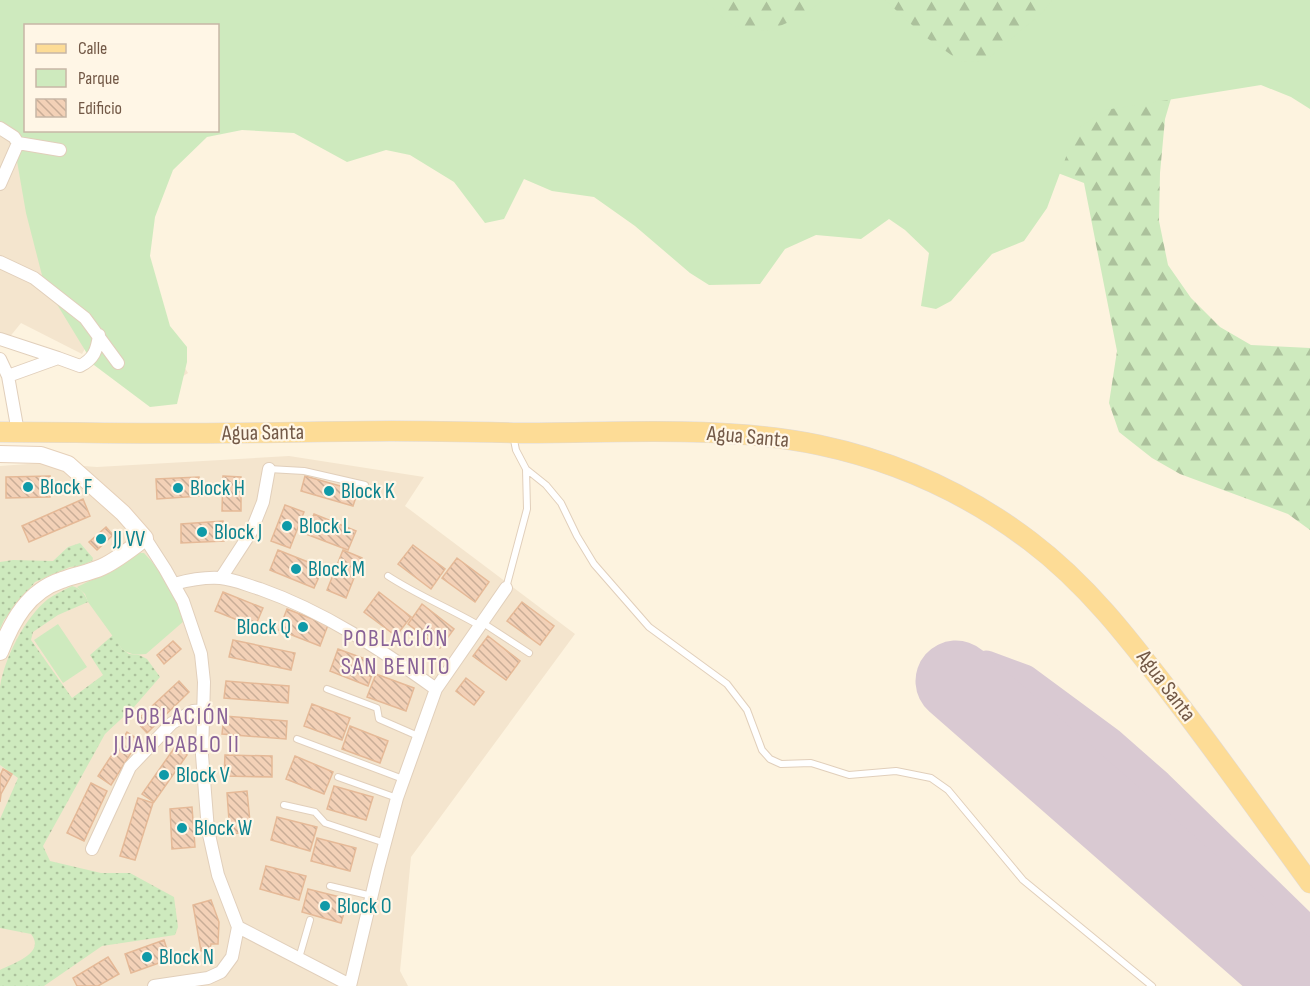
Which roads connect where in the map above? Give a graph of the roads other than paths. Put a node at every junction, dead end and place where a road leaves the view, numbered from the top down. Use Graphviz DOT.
graph roads {
  1 [pos="0,128"];
  2 [pos="18,143"];
  3 [pos="60,150"];
  4 [pos="0,183"];
  5 [pos="0,262"];
  6 [pos="99,335"];
  7 [pos="0,339"];
  8 [pos="58,357"];
  9 [pos="0,359"];
  10 [pos="118,363"];
  11 [pos="8,376"];
  12 [pos="9,432"];
  13 [pos="512,433"];
  14 [pos="0,454"];
  15 [pos="269,469"];
  16 [pos="526,469"];
  17 [pos="365,485"];
  18 [pos="145,538"];
  19 [pos="388,576"];
  20 [pos="221,578"];
  21 [pos="174,584"];
  22 [pos="506,588"];
  23 [pos="482,625"];
  24 [pos="0,652"];
  25 [pos="529,653"];
  26 [pos="436,688"];
  27 [pos="327,689"];
  28 [pos="203,710"];
  29 [pos="418,736"];
  30 [pos="297,739"];
  31 [pos="338,777"];
  32 [pos="403,779"];
  33 [pos="398,798"];
  34 [pos="284,806"];
  35 [pos="385,843"];
  36 [pos="92,849"];
  37 [pos="1310,883"];
  38 [pos="330,886"];
  39 [pos="372,896"];
  40 [pos="310,920"];
  41 [pos="238,927"];
  42 [pos="298,958"];
  43 [pos="350,985"];
  44 [pos="154,986"];
  45 [pos="1152,986"];
  1 -- 2 [label="street"];
  2 -- 3 [label="street"];
  2 -- 4 [label="street"];
  5 -- 6 [label="street"];
  6 -- 8 [label="street"];
  6 -- 10 [label="street"];
  7 -- 8 [label="street"];
  8 -- 11 [label="street"];
  9 -- 11 [label="street"];
  11 -- 12 [label="street"];
  12 -- 13 [label="main road, Agua Santa"];
  13 -- 16 [label="lane"];
  13 -- 37 [label="main road, Agua Santa"];
  14 -- 18 [label="street"];
  15 -- 17 [label="lane"];
  15 -- 20 [label="street"];
  16 -- 22 [label="lane"];
  16 -- 45 [label="lane"];
  18 -- 21 [label="street"];
  18 -- 24 [label="street"];
  19 -- 23 [label="lane"];
  20 -- 21 [label="street"];
  20 -- 26 [label="street"];
  21 -- 28 [label="street"];
  22 -- 23 [label="street"];
  23 -- 25 [label="lane"];
  23 -- 26 [label="street"];
  26 -- 29 [label="street"];
  27 -- 29 [label="lane"];
  28 -- 36 [label="street"];
  28 -- 41 [label="street"];
  29 -- 32 [label="street"];
  30 -- 32 [label="lane"];
  31 -- 33 [label="lane"];
  32 -- 33 [label="street"];
  33 -- 35 [label="street"];
  34 -- 35 [label="lane"];
  35 -- 39 [label="street"];
  38 -- 39 [label="lane"];
  39 -- 43 [label="street"];
  40 -- 42 [label="lane"];
  41 -- 42 [label="street"];
  41 -- 44 [label="street"];
  42 -- 43 [label="street"];
}
